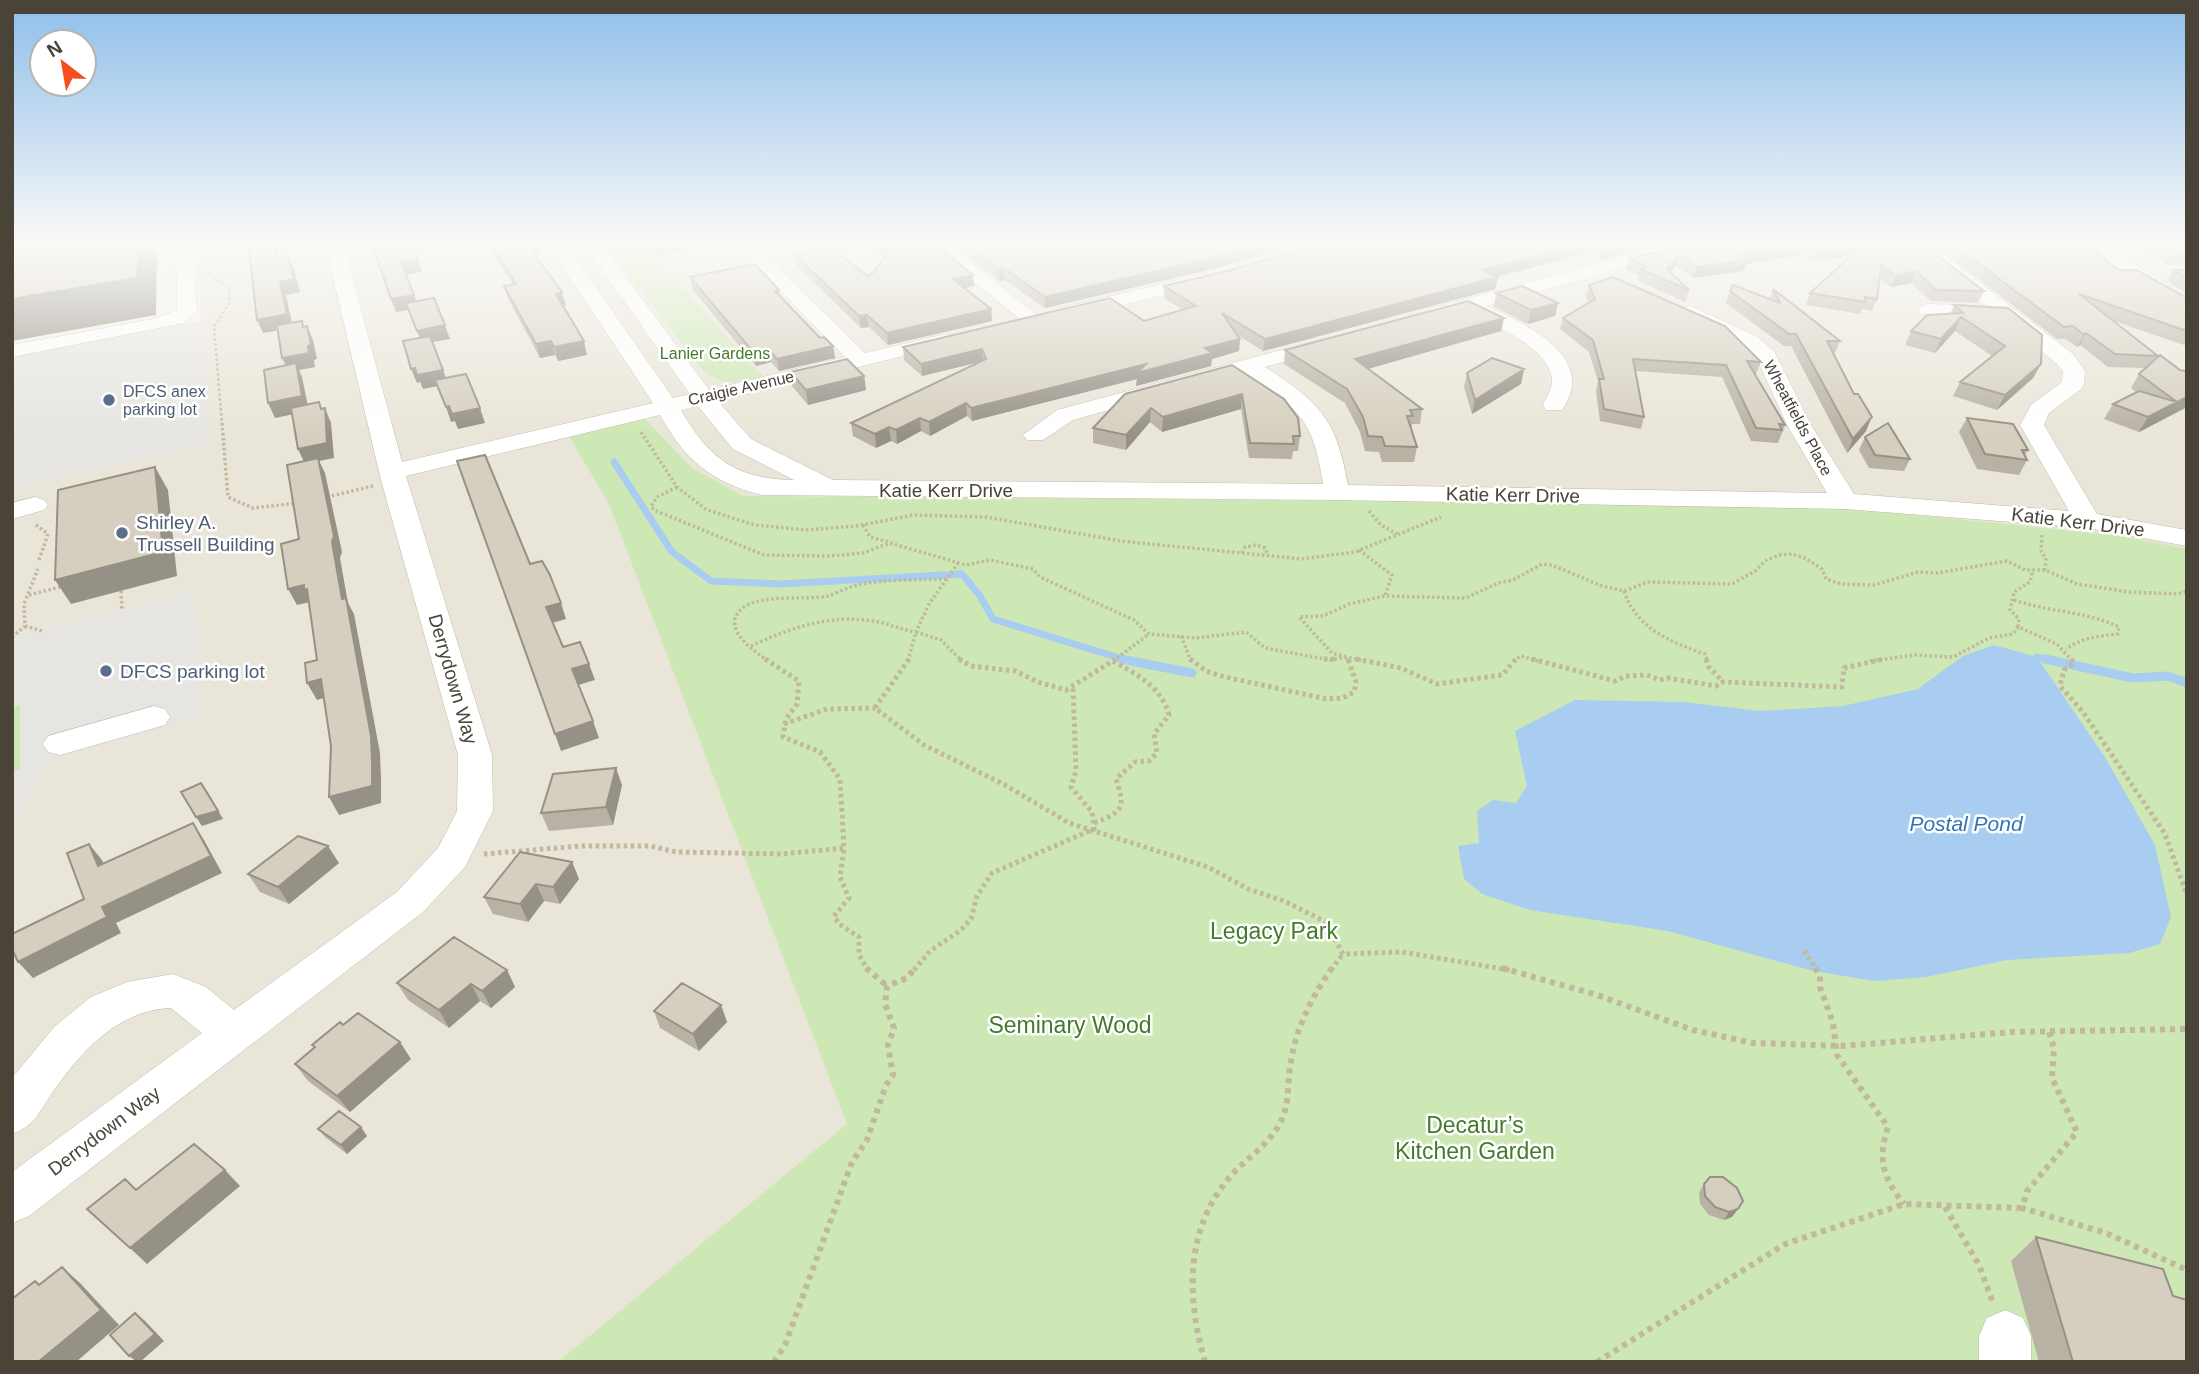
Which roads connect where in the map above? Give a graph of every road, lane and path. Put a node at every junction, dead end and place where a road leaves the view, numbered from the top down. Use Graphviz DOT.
graph roads {
  1 [pos="187,307"];
  2 [pos="227,307"];
  3 [pos="348,307"];
  4 [pos="600,307"];
  5 [pos="638,307"];
  6 [pos="807,307"];
  7 [pos="1016,307"];
  8 [pos="1087,307"];
  9 [pos="1460,307"];
  10 [pos="1472,307"];
  11 [pos="1677,307"];
  12 [pos="2000,307"];
  13 [pos="1928,310"];
  14 [pos="2007,313"];
  15 [pos="1416,319"];
  16 [pos="1033,320"];
  17 [pos="1006,326"];
  18 [pos="967,335"];
  19 [pos="1351,337"];
  20 [pos="12,351"];
  21 [pos="860,360"];
  22 [pos="1246,365"];
  23 [pos="703,397"];
  24 [pos="1554,405"];
  25 [pos="667,406"];
  26 [pos="1035,435"];
  27 [pos="387,478"];
  28 [pos="677,487"];
  29 [pos="836,489"];
  30 [pos="1337,492"];
  31 [pos="318,499"];
  32 [pos="1845,501"];
  33 [pos="305,502"];
  34 [pos="1367,506"];
  35 [pos="27,512"];
  36 [pos="2088,520"];
  37 [pos="863,524"];
  38 [pos="2042,530"];
  39 [pos="1397,535"];
  40 [pos="2187,538"];
  41 [pos="890,543"];
  42 [pos="1359,550"];
  43 [pos="1242,553"];
  44 [pos="1268,556"];
  45 [pos="39,560"];
  46 [pos="959,562"];
  47 [pos="38,569"];
  48 [pos="2033,570"];
  49 [pos="2045,570"];
  50 [pos="949,579"];
  51 [pos="71,584"];
  52 [pos="121,591"];
  53 [pos="1624,591"];
  54 [pos="2187,591"];
  55 [pos="28,596"];
  56 [pos="1385,596"];
  57 [pos="2014,600"];
  58 [pos="122,609"];
  59 [pos="25,626"];
  60 [pos="2018,627"];
  61 [pos="42,631"];
  62 [pos="916,632"];
  63 [pos="1149,634"];
  64 [pos="1181,636"];
  65 [pos="12,637"];
  66 [pos="751,646"];
  67 [pos="2066,649"];
  68 [pos="1347,657"];
  69 [pos="1113,661"];
  70 [pos="1723,682"];
  71 [pos="1073,687"];
  72 [pos="875,708"];
  73 [pos="154,717"];
  74 [pos="784,724"];
  75 [pos="60,744"];
  76 [pos="1094,826"];
  77 [pos="844,848"];
  78 [pos="452,857"];
  79 [pos="2187,895"];
  80 [pos="1804,951"];
  81 [pos="1343,954"];
  82 [pos="887,986"];
  83 [pos="2187,1029"];
  84 [pos="2049,1032"];
  85 [pos="231,1035"];
  86 [pos="1836,1049"];
  87 [pos="12,1115"];
  88 [pos="12,1200"];
  89 [pos="1904,1204"];
  90 [pos="1945,1208"];
  91 [pos="2022,1208"];
  92 [pos="2187,1270"];
  93 [pos="2005,1349"];
  94 [pos="774,1362"];
  95 [pos="1205,1362"];
  96 [pos="1597,1362"];
  1 -- 20 [label="street"];
  2 -- 33 [label="path"];
  3 -- 27 [label="street, Derrydown Way"];
  4 -- 25 [label="street, Katie Kerr Drive"];
  5 -- 23 [label="street, Katie Kerr Drive"];
  6 -- 21 [label="street"];
  7 -- 16 [label="street"];
  8 -- 16 [label="street"];
  9 -- 15 [label="street"];
  10 -- 24 [label="street"];
  11 -- 32 [label="street, Wheatfields Place"];
  12 -- 14 [label="street"];
  13 -- 14 [label="street"];
  14 -- 36 [label="street"];
  16 -- 17 [label="street"];
  18 -- 21 [label="street, Craigie Avenue"];
  19 -- 22 [label="street"];
  21 -- 23 [label="street, Craigie Avenue"];
  22 -- 26 [label="street"];
  22 -- 30 [label="street"];
  23 -- 25 [label="street, Craigie Avenue"];
  23 -- 29 [label="street, Katie Kerr Drive"];
  25 -- 27 [label="street, Craigie Avenue"];
  25 -- 29 [label="street, Katie Kerr Drive"];
  27 -- 31 [label="path"];
  27 -- 78 [label="street, Derrydown Way"];
  28 -- 41 [label="path"];
  29 -- 30 [label="street, Katie Kerr Drive"];
  30 -- 32 [label="street, Katie Kerr Drive"];
  32 -- 36 [label="street, Katie Kerr Drive"];
  34 -- 39 [label="path"];
  35 -- 45 [label="path"];
  36 -- 40 [label="street, Katie Kerr Drive"];
  37 -- 41 [label="path"];
  38 -- 49 [label="path"];
  41 -- 46 [label="path"];
  42 -- 56 [label="path"];
  43 -- 44 [label="path"];
  46 -- 50 [label="path"];
  46 -- 63 [label="path"];
  47 -- 55 [label="path"];
  48 -- 49 [label="path"];
  48 -- 53 [label="path"];
  48 -- 57 [label="path"];
  49 -- 54 [label="path"];
  50 -- 62 [label="path"];
  50 -- 66 [label="path"];
  51 -- 55 [label="path"];
  52 -- 58 [label="path"];
  53 -- 56 [label="path"];
  53 -- 70 [label="path"];
  55 -- 59 [label="path"];
  56 -- 68 [label="path"];
  57 -- 60 [label="path"];
  57 -- 67 [label="path"];
  59 -- 61 [label="path"];
  59 -- 65 [label="path"];
  60 -- 67 [label="path"];
  60 -- 70 [label="path"];
  62 -- 66 [label="path"];
  62 -- 71 [label="path"];
  62 -- 72 [label="path"];
  63 -- 64 [label="path"];
  63 -- 69 [label="path"];
  64 -- 68 [label="path"];
  64 -- 68 [label="path"];
  66 -- 74 [label="path"];
  67 -- 79 [label="path"];
  68 -- 70 [label="path"];
  69 -- 71 [label="path"];
  69 -- 76 [label="path"];
  71 -- 76 [label="path"];
  72 -- 74 [label="path"];
  72 -- 76 [label="path"];
  73 -- 75 [label="street"];
  74 -- 77 [label="path"];
  76 -- 81 [label="path"];
  76 -- 82 [label="path"];
  77 -- 78 [label="path"];
  77 -- 82 [label="path"];
  78 -- 85 [label="street, Derrydown Way"];
  80 -- 86 [label="path"];
  81 -- 86 [label="path"];
  81 -- 95 [label="path"];
  82 -- 94 [label="path"];
  83 -- 84 [label="path"];
  84 -- 86 [label="path"];
  84 -- 91 [label="path"];
  85 -- 87 [label="street"];
  85 -- 88 [label="street, Derrydown Way"];
  86 -- 89 [label="path"];
  89 -- 90 [label="path"];
  89 -- 96 [label="path"];
  90 -- 91 [label="path"];
  90 -- 93 [label="path"];
  91 -- 92 [label="path"];
}
